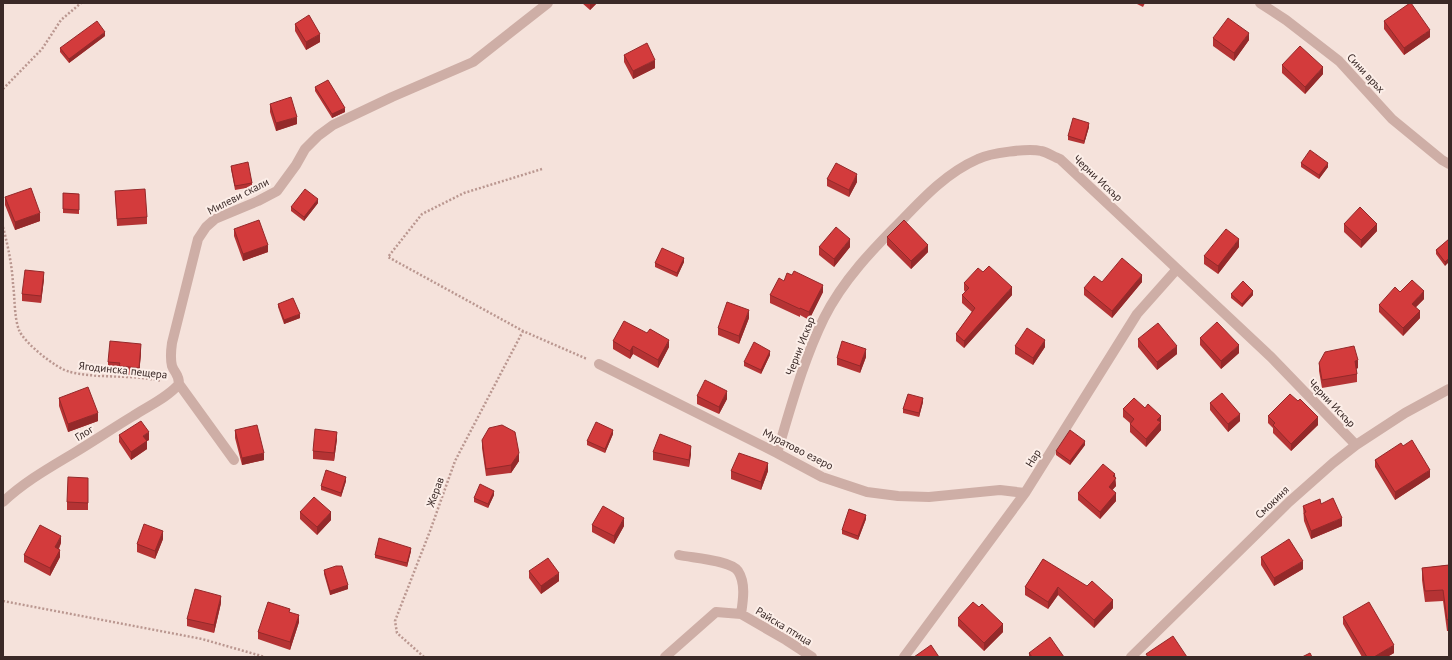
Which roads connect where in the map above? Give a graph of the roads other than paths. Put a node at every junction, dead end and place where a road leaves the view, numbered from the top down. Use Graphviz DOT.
graph roads {
  1 [pos="548,3"];
  2 [pos="1260,3"];
  3 [pos="1449,164"];
  4 [pos="1177,269"];
  5 [pos="599,364"];
  6 [pos="179,384"];
  7 [pos="1449,389"];
  8 [pos="1356,445"];
  9 [pos="777,452"];
  10 [pos="234,460"];
  11 [pos="1025,493"];
  12 [pos="3,502"];
  13 [pos="679,555"];
  14 [pos="741,614"];
  15 [pos="665,657"];
  16 [pos="812,657"];
  17 [pos="904,657"];
  18 [pos="1131,657"];
  1 -- 6 [label="street, Милеви скали"];
  2 -- 3 [label="street, Сини връх"];
  4 -- 8 [label="street, Черни Искър"];
  4 -- 9 [label="street, Черни Искър"];
  4 -- 11 [label="street, Нар"];
  5 -- 9 [label="street, Муратово езеро"];
  6 -- 10 [label="street, Милеви скали"];
  6 -- 12 [label="street, Глог"];
  7 -- 8 [label="street, Смокиня"];
  8 -- 18 [label="street, Смокиня"];
  9 -- 11 [label="street, Муратово езеро"];
  11 -- 17 [label="street, Нар"];
  13 -- 14 [label="street"];
  14 -- 15 [label="street, Райска птица"];
  14 -- 16 [label="street, Райска птица"];
}
